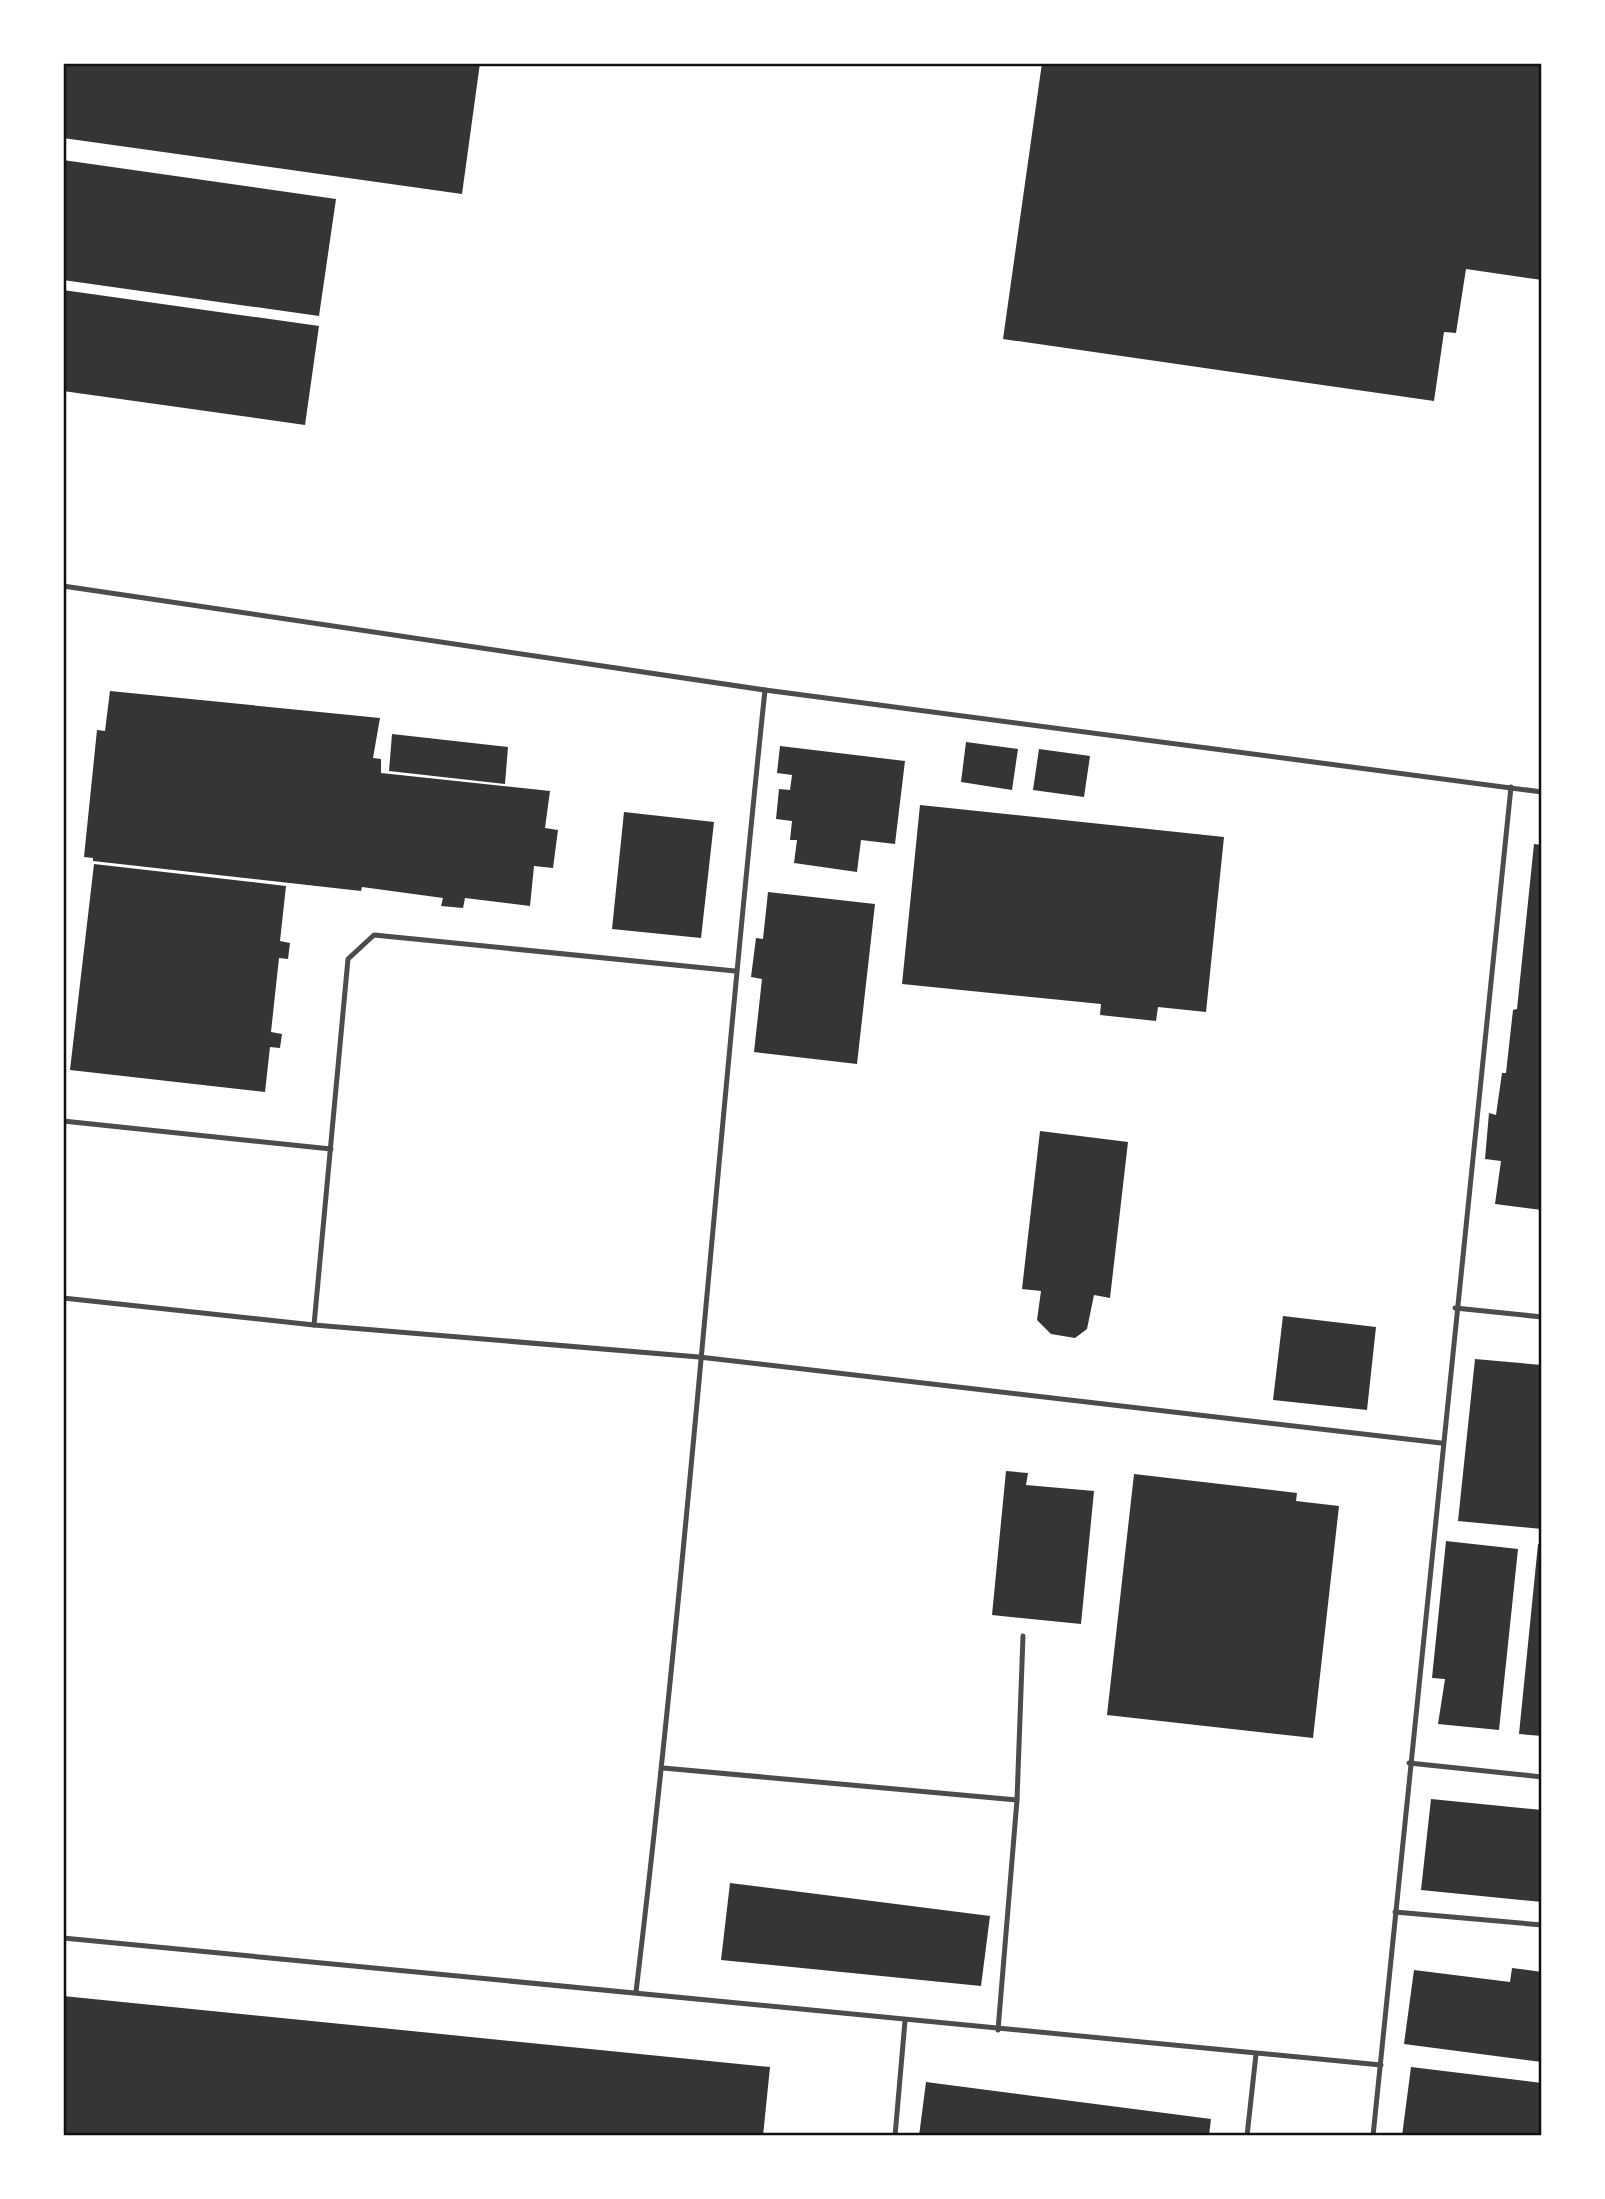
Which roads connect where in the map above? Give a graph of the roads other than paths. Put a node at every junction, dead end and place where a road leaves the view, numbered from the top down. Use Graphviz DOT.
graph roads {
  1 [pos="63,586"];
  2 [pos="765,690"];
  3 [pos="1511,787"];
  4 [pos="1542,792"];
  5 [pos="735,971"];
  6 [pos="63,1121"];
  7 [pos="331,1149"];
  8 [pos="63,1298"];
  9 [pos="1455,1308"];
  10 [pos="1542,1317"];
  11 [pos="314,1325"];
  12 [pos="699,1357"];
  13 [pos="1441,1444"];
  14 [pos="1023,1636"];
  15 [pos="1409,1763"];
  16 [pos="663,1768"];
  17 [pos="1542,1777"];
  18 [pos="1017,1800"];
  19 [pos="1395,1912"];
  20 [pos="1542,1925"];
  21 [pos="63,1938"];
  22 [pos="636,1992"];
  23 [pos="905,2021"];
  24 [pos="998,2030"];
  25 [pos="1256,2054"];
  26 [pos="1381,2065"];
  27 [pos="895,2136"];
  28 [pos="1247,2136"];
  29 [pos="1373,2136"];
  1 -- 2 [label="lane"];
  2 -- 3 [label="lane"];
  2 -- 5 [label="lane"];
  3 -- 4 [label="lane"];
  3 -- 9 [label="lane"];
  5 -- 7 [label="lane"];
  5 -- 12 [label="lane"];
  6 -- 7 [label="lane"];
  7 -- 11 [label="lane"];
  8 -- 11 [label="lane"];
  9 -- 10 [label="lane"];
  9 -- 13 [label="lane"];
  11 -- 12 [label="lane"];
  12 -- 13 [label="lane"];
  12 -- 16 [label="lane"];
  13 -- 15 [label="lane"];
  14 -- 18 [label="lane"];
  15 -- 17 [label="lane"];
  15 -- 19 [label="lane"];
  16 -- 18 [label="lane"];
  16 -- 22 [label="lane"];
  18 -- 24 [label="lane"];
  19 -- 20 [label="lane"];
  19 -- 26 [label="lane"];
  21 -- 22 [label="lane"];
  22 -- 23 [label="lane"];
  23 -- 24 [label="lane"];
  23 -- 27 [label="lane"];
  24 -- 25 [label="lane"];
  25 -- 26 [label="lane"];
  25 -- 28 [label="lane"];
  26 -- 29 [label="lane"];
}
